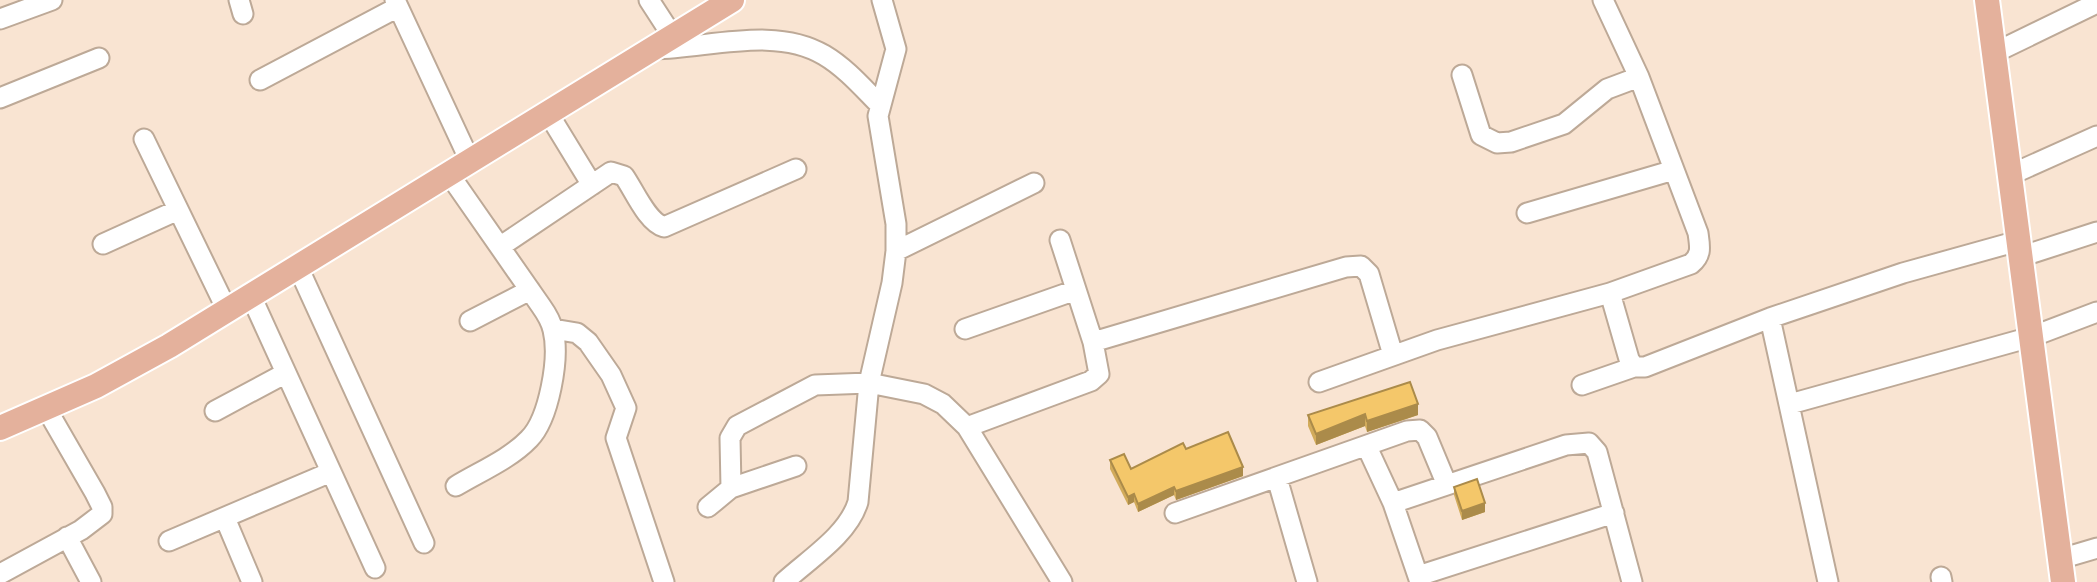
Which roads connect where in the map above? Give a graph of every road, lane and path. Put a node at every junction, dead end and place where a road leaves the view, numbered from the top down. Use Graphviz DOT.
graph roads {
  1 [pos="52,0"];
  2 [pos="649,0"];
  3 [pos="732,0"];
  4 [pos="882,0"];
  5 [pos="1603,0"];
  6 [pos="1987,0"];
  7 [pos="2097,3"];
  8 [pos="397,4"];
  9 [pos="0,19"];
  10 [pos="664,43"];
  11 [pos="1994,53"];
  12 [pos="99,58"];
  13 [pos="1462,75"];
  14 [pos="1639,77"];
  15 [pos="260,80"];
  16 [pos="0,98"];
  17 [pos="880,105"];
  18 [pos="548,113"];
  19 [pos="2097,136"];
  20 [pos="144,139"];
  21 [pos="470,161"];
  22 [pos="796,169"];
  23 [pos="1674,170"];
  24 [pos="449,174"];
  25 [pos="2010,175"];
  26 [pos="1034,183"];
  27 [pos="592,185"];
  28 [pos="178,210"];
  29 [pos="1527,213"];
  30 [pos="2097,232"];
  31 [pos="1060,240"];
  32 [pos="103,244"];
  33 [pos="501,246"];
  34 [pos="2019,249"];
  35 [pos="896,251"];
  36 [pos="298,267"];
  37 [pos="530,290"];
  38 [pos="1076,290"];
  39 [pos="1610,293"];
  40 [pos="251,296"];
  41 [pos="227,310"];
  42 [pos="2097,313"];
  43 [pos="1770,318"];
  44 [pos="470,321"];
  45 [pos="965,329"];
  46 [pos="553,330"];
  47 [pos="2031,337"];
  48 [pos="1093,342"];
  49 [pos="1393,355"];
  50 [pos="1634,367"];
  51 [pos="286,373"];
  52 [pos="1319,382"];
  53 [pos="869,383"];
  54 [pos="1582,384"];
  55 [pos="1790,404"];
  56 [pos="46,408"];
  57 [pos="215,411"];
  58 [pos="3,421"];
  59 [pos="967,426"];
  60 [pos="1367,447"];
  61 [pos="796,466"];
  62 [pos="331,472"];
  63 [pos="1277,478"];
  64 [pos="1447,485"];
  65 [pos="456,486"];
  66 [pos="731,488"];
  67 [pos="1393,503"];
  68 [pos="708,507"];
  69 [pos="1175,513"];
  70 [pos="1614,513"];
  71 [pos="225,518"];
  72 [pos="67,537"];
  73 [pos="169,541"];
  74 [pos="424,543"];
  75 [pos="2097,548"];
  76 [pos="375,568"];
  77 [pos="2062,571"];
  78 [pos="0,574"];
  79 [pos="1419,579"];
  80 [pos="91,582"];
  81 [pos="252,582"];
  82 [pos="664,582"];
  83 [pos="784,582"];
  84 [pos="1062,582"];
  85 [pos="1307,582"];
  86 [pos="1632,582"];
  87 [pos="1828,582"];
  1 -- 9 [label="street"];
  2 -- 10 [label="street"];
  3 -- 10 [label="main road"];
  4 -- 17 [label="street"];
  5 -- 14 [label="street"];
  6 -- 11 [label="main road"];
  7 -- 11 [label="street"];
  8 -- 15 [label="street"];
  8 -- 21 [label="street"];
  10 -- 17 [label="street"];
  10 -- 18 [label="main road"];
  11 -- 25 [label="main road"];
  12 -- 16 [label="street"];
  13 -- 14 [label="street"];
  14 -- 23 [label="street"];
  17 -- 35 [label="street"];
  18 -- 21 [label="main road"];
  18 -- 27 [label="street"];
  19 -- 25 [label="street"];
  20 -- 28 [label="street"];
  21 -- 24 [label="main road"];
  22 -- 27 [label="street"];
  23 -- 29 [label="street"];
  23 -- 39 [label="street"];
  24 -- 33 [label="street"];
  24 -- 36 [label="main road"];
  25 -- 34 [label="main road"];
  26 -- 35 [label="street"];
  27 -- 33 [label="street"];
  28 -- 32 [label="street"];
  28 -- 41 [label="street"];
  30 -- 34 [label="street"];
  31 -- 38 [label="street"];
  33 -- 37 [label="street"];
  34 -- 43 [label="street"];
  34 -- 47 [label="main road"];
  35 -- 53 [label="street"];
  36 -- 40 [label="main road"];
  36 -- 74 [label="street"];
  37 -- 44 [label="street"];
  37 -- 46 [label="street"];
  38 -- 45 [label="street"];
  38 -- 48 [label="street"];
  39 -- 49 [label="street"];
  39 -- 50 [label="street"];
  40 -- 41 [label="main road"];
  40 -- 51 [label="street"];
  41 -- 56 [label="main road"];
  42 -- 47 [label="street"];
  43 -- 50 [label="street"];
  43 -- 55 [label="street"];
  46 -- 65 [label="street"];
  46 -- 82 [label="street"];
  47 -- 55 [label="street"];
  47 -- 77 [label="main road"];
  48 -- 49 [label="street"];
  48 -- 59 [label="street"];
  49 -- 52 [label="street"];
  50 -- 54 [label="street"];
  51 -- 57 [label="street"];
  51 -- 62 [label="street"];
  53 -- 59 [label="street"];
  53 -- 66 [label="street"];
  53 -- 83 [label="street"];
  55 -- 87 [label="street"];
  56 -- 58 [label="main road"];
  56 -- 72 [label="street"];
  59 -- 84 [label="street"];
  60 -- 63 [label="street"];
  60 -- 64 [label="street"];
  60 -- 67 [label="street"];
  61 -- 66 [label="street"];
  62 -- 71 [label="street"];
  62 -- 76 [label="street"];
  63 -- 69 [label="street"];
  63 -- 85 [label="street"];
  64 -- 67 [label="street"];
  64 -- 70 [label="street"];
  66 -- 68 [label="street"];
  67 -- 79 [label="street"];
  70 -- 79 [label="street"];
  70 -- 86 [label="street"];
  71 -- 73 [label="street"];
  71 -- 81 [label="street"];
  72 -- 78 [label="street"];
  72 -- 80 [label="street"];
  75 -- 77 [label="street"];
}
